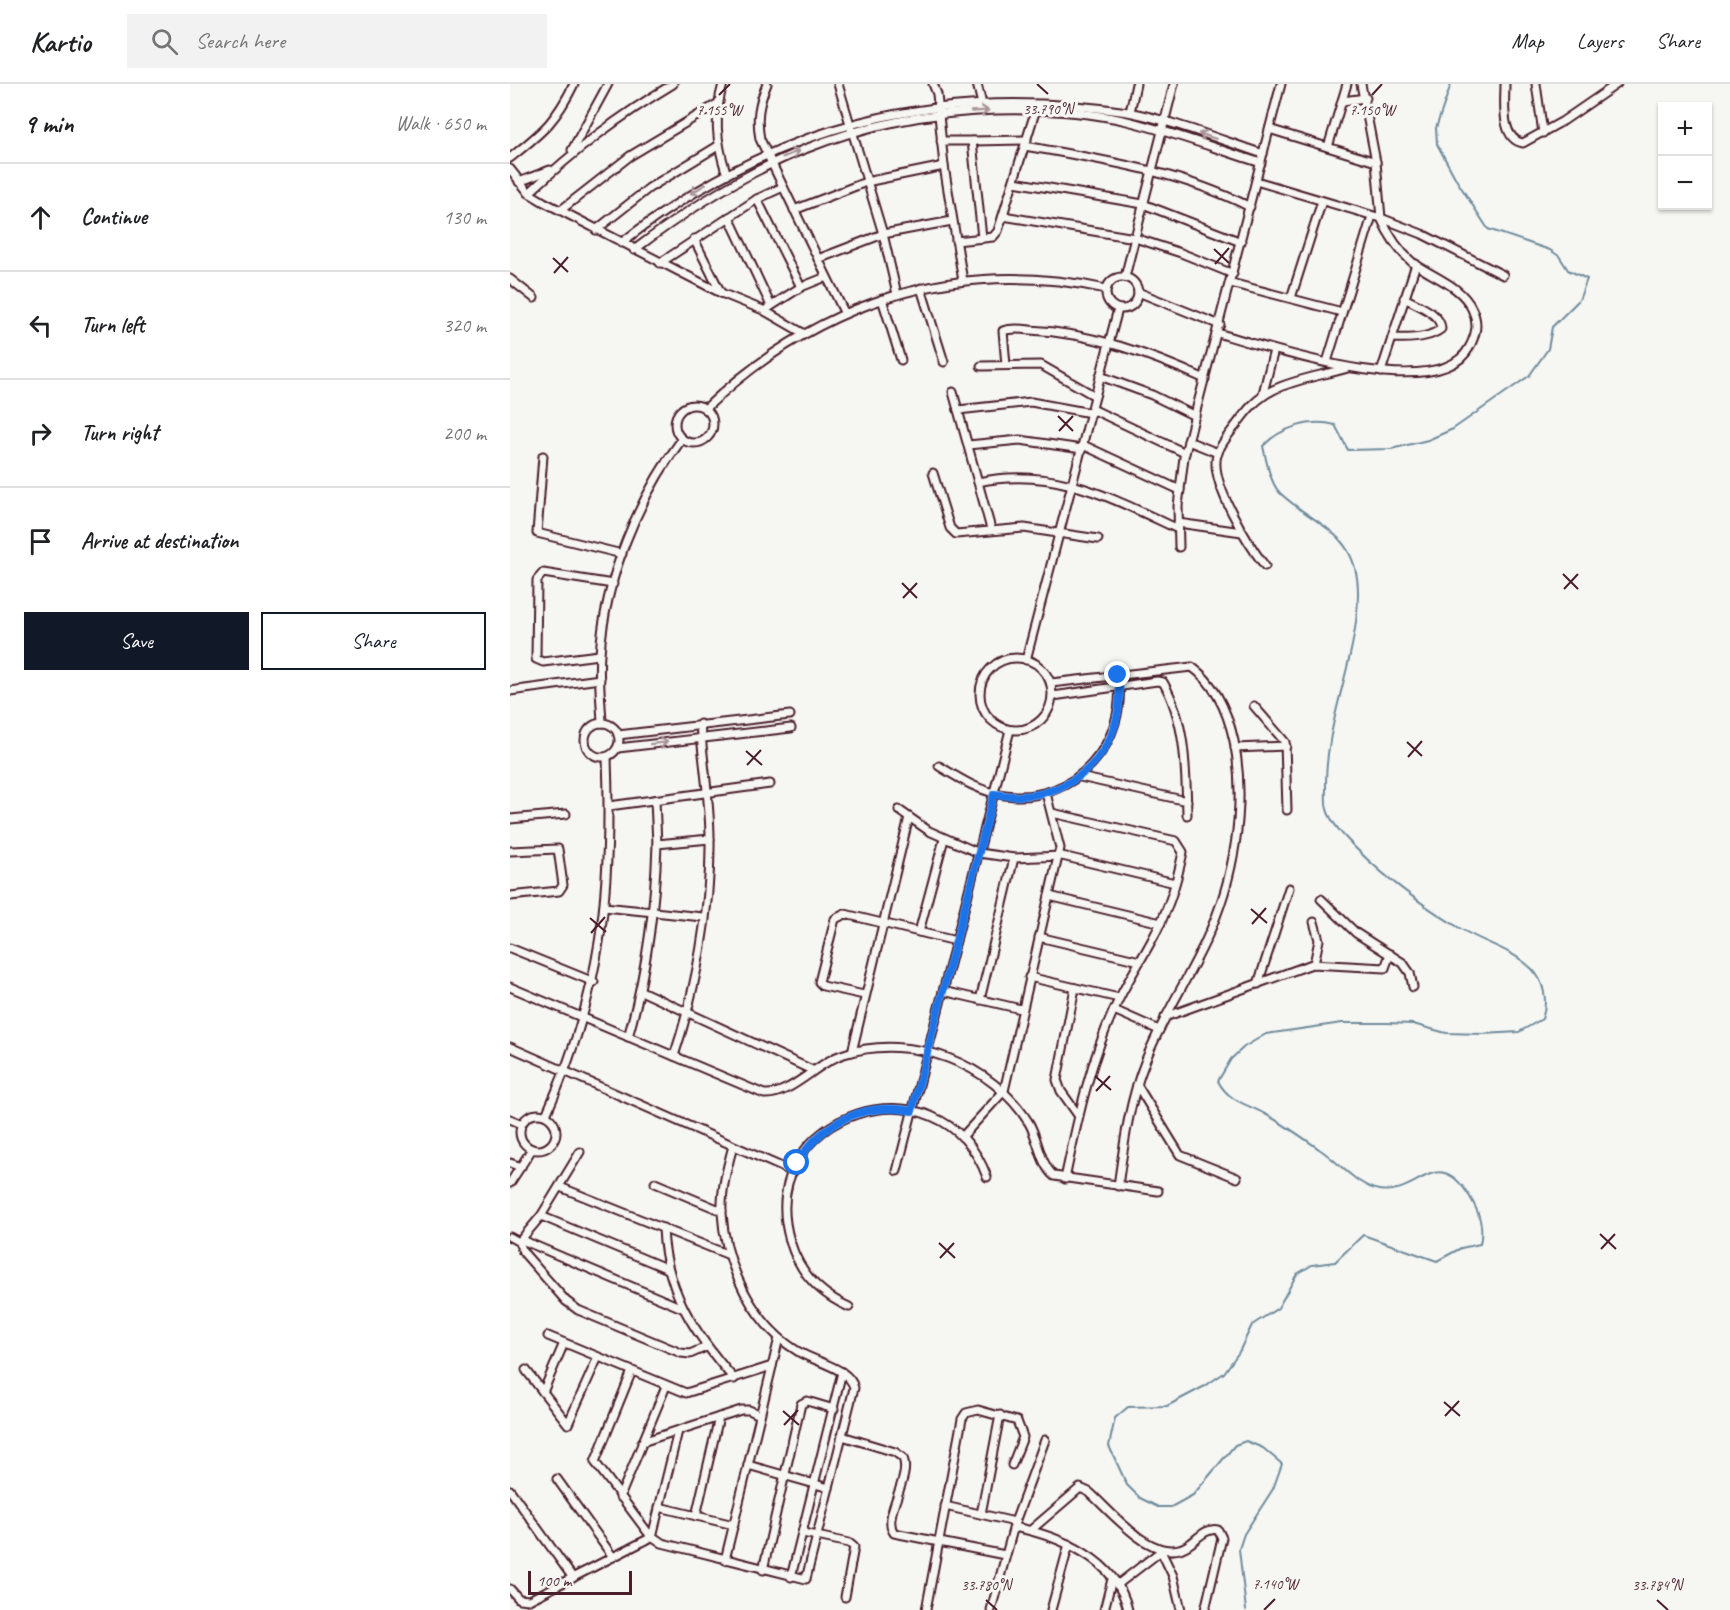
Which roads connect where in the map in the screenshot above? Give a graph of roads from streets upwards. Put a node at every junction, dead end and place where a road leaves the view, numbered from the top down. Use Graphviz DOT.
graph roads {
  1 [pos="574,84"];
  2 [pos="608,84"];
  3 [pos="674,84"];
  4 [pos="723,84"];
  5 [pos="767,84"];
  6 [pos="838,84"];
  7 [pos="933,84"];
  8 [pos="977,84"];
  9 [pos="1133,84"];
  10 [pos="1174,84"];
  11 [pos="1281,84"];
  12 [pos="1347,84"];
  13 [pos="1361,84"];
  14 [pos="1505,84"];
  15 [pos="1536,84"];
  16 [pos="1617,84"];
  17 [pos="1366,98"];
  18 [pos="981,100"];
  19 [pos="1342,101"];
  20 [pos="938,104"];
  21 [pos="717,105"];
  22 [pos="1036,109"];
  23 [pos="1130,112"];
  24 [pos="939,113"];
  25 [pos="848,121"];
  26 [pos="1164,121"];
  27 [pos="1269,129"];
  28 [pos="1161,131"];
  29 [pos="851,132"];
  30 [pos="1543,133"];
  31 [pos="941,141"];
  32 [pos="972,141"];
  33 [pos="1026,143"];
  34 [pos="718,146"];
  35 [pos="1328,147"];
  36 [pos="766,152"];
  37 [pos="1263,154"];
  38 [pos="569,155"];
  39 [pos="510,158"];
  40 [pos="771,162"];
  41 [pos="1376,162"];
  42 [pos="1261,163"];
  43 [pos="944,166"];
  44 [pos="555,168"];
  45 [pos="510,169"];
  46 [pos="1152,170"];
  47 [pos="726,172"];
  48 [pos="519,182"];
  49 [pos="866,182"];
  50 [pos="1014,182"];
  51 [pos="1256,182"];
  52 [pos="783,188"];
  53 [pos="529,193"];
  54 [pos="757,199"];
  55 [pos="1322,201"];
  56 [pos="1143,204"];
  57 [pos="1250,207"];
  58 [pos="561,210"];
  59 [pos="794,210"];
  60 [pos="1003,216"];
  61 [pos="1372,216"];
  62 [pos="729,217"];
  63 [pos="1381,218"];
  64 [pos="952,221"];
  65 [pos="596,230"];
  66 [pos="883,234"];
  67 [pos="982,238"];
  68 [pos="1135,238"];
  69 [pos="694,239"];
  70 [pos="956,241"];
  71 [pos="1241,242"];
  72 [pos="621,243"];
  73 [pos="634,250"];
  74 [pos="818,259"];
  75 [pos="660,263"];
  76 [pos="1416,264"];
  77 [pos="1233,274"];
  78 [pos="1503,275"];
  79 [pos="826,277"];
  80 [pos="1125,277"];
  81 [pos="510,279"];
  82 [pos="963,281"];
  83 [pos="1231,283"];
  84 [pos="801,287"];
  85 [pos="921,288"];
  86 [pos="1106,289"];
  87 [pos="1138,292"];
  88 [pos="720,293"];
  89 [pos="897,294"];
  90 [pos="534,298"];
  91 [pos="1291,298"];
  92 [pos="1404,298"];
  93 [pos="882,299"];
  94 [pos="771,306"];
  95 [pos="1118,309"];
  96 [pos="764,310"];
  97 [pos="844,312"];
  98 [pos="1342,312"];
  99 [pos="1220,325"];
  100 [pos="802,333"];
  101 [pos="1218,333"];
  102 [pos="1392,338"];
  103 [pos="1109,343"];
  104 [pos="1274,350"];
  105 [pos="900,360"];
  106 [pos="944,362"];
  107 [pos="1327,362"];
  108 [pos="1006,365"];
  109 [pos="981,366"];
  110 [pos="1350,368"];
  111 [pos="1381,372"];
  112 [pos="1100,376"];
  113 [pos="1205,379"];
  114 [pos="953,392"];
  115 [pos="1095,396"];
  116 [pos="1262,397"];
  117 [pos="705,409"];
  118 [pos="958,410"];
  119 [pos="1091,411"];
  120 [pos="1195,416"];
  121 [pos="682,439"];
  122 [pos="1188,441"];
  123 [pos="968,445"];
  124 [pos="1082,447"];
  125 [pos="1185,453"];
  126 [pos="1218,453"];
  127 [pos="543,456"];
  128 [pos="933,472"];
  129 [pos="978,482"];
  130 [pos="1073,483"];
  131 [pos="1179,490"];
  132 [pos="1178,526"];
  133 [pos="991,529"];
  134 [pos="1061,532"];
  135 [pos="1242,532"];
  136 [pos="1098,539"];
  137 [pos="1179,547"];
  138 [pos="622,554"];
  139 [pos="1266,566"];
  140 [pos="613,584"];
  141 [pos="599,656"];
  142 [pos="1026,660"];
  143 [pos="1118,675"];
  144 [pos="600,679"];
  145 [pos="1051,683"];
  146 [pos="1120,686"];
  147 [pos="510,691"];
  148 [pos="1053,696"];
  149 [pos="1254,706"];
  150 [pos="790,715"];
  151 [pos="602,723"];
  152 [pos="700,724"];
  153 [pos="790,728"];
  154 [pos="1010,730"];
  155 [pos="618,735"];
  156 [pos="701,737"];
  157 [pos="1286,746"];
  158 [pos="618,748"];
  159 [pos="1235,748"];
  160 [pos="607,757"];
  161 [pos="939,766"];
  162 [pos="1080,777"];
  163 [pos="770,784"];
  164 [pos="706,793"];
  165 [pos="1046,793"];
  166 [pos="994,794"];
  167 [pos="655,800"];
  168 [pos="1187,801"];
  169 [pos="609,806"];
  170 [pos="899,810"];
  171 [pos="1287,810"];
  172 [pos="1052,813"];
  173 [pos="566,814"];
  174 [pos="1187,815"];
  175 [pos="909,818"];
  176 [pos="510,819"];
  177 [pos="710,838"];
  178 [pos="944,839"];
  179 [pos="657,844"];
  180 [pos="510,851"];
  181 [pos="979,853"];
  182 [pos="1059,856"];
  183 [pos="1014,858"];
  184 [pos="1175,883"];
  185 [pos="1289,888"];
  186 [pos="510,896"];
  187 [pos="1049,896"];
  188 [pos="1321,899"];
  189 [pos="604,907"];
  190 [pos="653,912"];
  191 [pos="703,917"];
  192 [pos="1314,922"];
  193 [pos="882,923"];
  194 [pos="1161,923"];
  195 [pos="919,932"];
  196 [pos="1039,937"];
  197 [pos="956,941"];
  198 [pos="510,948"];
  199 [pos="1390,954"];
  200 [pos="1140,961"];
  201 [pos="1314,964"];
  202 [pos="1029,977"];
  203 [pos="594,982"];
  204 [pos="1258,984"];
  205 [pos="510,987"];
  206 [pos="1413,987"];
  207 [pos="1075,988"];
  208 [pos="641,991"];
  209 [pos="943,991"];
  210 [pos="864,995"];
  211 [pos="1119,998"];
  212 [pos="980,999"];
  213 [pos="1021,1010"];
  214 [pos="1114,1010"];
  215 [pos="688,1012"];
  216 [pos="1166,1017"];
  217 [pos="584,1018"];
  218 [pos="1159,1030"];
  219 [pos="627,1037"];
  220 [pos="510,1047"];
  221 [pos="852,1052"];
  222 [pos="927,1052"];
  223 [pos="674,1056"];
  224 [pos="812,1070"];
  225 [pos="566,1071"];
  226 [pos="1137,1085"];
  227 [pos="1004,1091"];
  228 [pos="912,1111"];
  229 [pos="546,1115"];
  230 [pos="1078,1115"];
  231 [pos="510,1119"];
  232 [pos="522,1124"];
  233 [pos="962,1137"];
  234 [pos="733,1146"];
  235 [pos="532,1149"];
  236 [pos="580,1152"];
  237 [pos="510,1163"];
  238 [pos="520,1167"];
  239 [pos="897,1171"];
  240 [pos="793,1172"];
  241 [pos="987,1177"];
  242 [pos="1237,1178"];
  243 [pos="1065,1179"];
  244 [pos="510,1183"];
  245 [pos="655,1183"];
  246 [pos="1118,1186"];
  247 [pos="560,1187"];
  248 [pos="1158,1191"];
  249 [pos="722,1212"];
  250 [pos="541,1215"];
  251 [pos="663,1228"];
  252 [pos="510,1237"];
  253 [pos="520,1241"];
  254 [pos="729,1255"];
  255 [pos="668,1269"];
  256 [pos="849,1307"];
  257 [pos="682,1308"];
  258 [pos="548,1336"];
  259 [pos="779,1338"];
  260 [pos="564,1343"];
  261 [pos="706,1347"];
  262 [pos="598,1357"];
  263 [pos="772,1366"];
  264 [pos="526,1370"];
  265 [pos="632,1371"];
  266 [pos="842,1372"];
  267 [pos="734,1379"];
  268 [pos="666,1386"];
  269 [pos="543,1392"];
  270 [pos="834,1409"];
  271 [pos="760,1415"];
  272 [pos="1000,1415"];
  273 [pos="720,1417"];
  274 [pos="832,1419"];
  275 [pos="846,1422"];
  276 [pos="678,1431"];
  277 [pos="842,1436"];
  278 [pos="1045,1440"];
  279 [pos="642,1442"];
  280 [pos="748,1465"];
  281 [pos="1012,1465"];
  282 [pos="784,1475"];
  283 [pos="557,1479"];
  284 [pos="815,1484"];
  285 [pos="829,1488"];
  286 [pos="510,1490"];
  287 [pos="620,1497"];
  288 [pos="945,1506"];
  289 [pos="659,1507"];
  290 [pos="981,1514"];
  291 [pos="696,1516"];
  292 [pos="1014,1524"];
  293 [pos="734,1525"];
  294 [pos="1031,1530"];
  295 [pos="802,1533"];
  296 [pos="817,1536"];
  297 [pos="651,1537"];
  298 [pos="938,1543"];
  299 [pos="1069,1544"];
  300 [pos="1161,1551"];
  301 [pos="1005,1556"];
  302 [pos="613,1557"];
  303 [pos="725,1560"];
  304 [pos="763,1570"];
  305 [pos="791,1577"];
  306 [pos="573,1578"];
  307 [pos="1115,1582"];
  308 [pos="510,1589"];
  309 [pos="844,1597"];
  310 [pos="926,1610"];
  311 [pos="991,1610"];
  312 [pos="1051,1610"];
  313 [pos="1104,1610"];
  314 [pos="1128,1610"];
  315 [pos="1181,1610"];
  316 [pos="1206,1610"];
  1 -- 39 [label="street"];
  2 -- 38 [label="street"];
  3 -- 38 [label="street"];
  4 -- 21 [label="street"];
  5 -- 36 [label="street"];
  6 -- 25 [label="street"];
  7 -- 20 [label="street"];
  8 -- 18 [label="street"];
  9 -- 23 [label="street"];
  10 -- 26 [label="street"];
  11 -- 27 [label="street"];
  12 -- 19 [label="street"];
  13 -- 17 [label="street"];
  14 -- 30 [label="street"];
  15 -- 30 [label="street"];
  16 -- 30 [label="street"];
  17 -- 19 [label="street"];
  17 -- 41 [label="street"];
  18 -- 20 [label="street"];
  18 -- 23 [label="street"];
  19 -- 35 [label="street"];
  20 -- 24 [label="street"];
  20 -- 25 [label="street"];
  21 -- 34 [label="street"];
  21 -- 58 [label="street"];
  24 -- 22 [label="street, one-way"];
  22 -- 28 [label="street"];
  22 -- 33 [label="street"];
  23 -- 26 [label="street"];
  24 -- 29 [label="street"];
  24 -- 31 [label="street"];
  25 -- 29 [label="street"];
  25 -- 36 [label="street"];
  26 -- 28 [label="street"];
  37 -- 26 [label="street, one-way"];
  27 -- 35 [label="street"];
  27 -- 37 [label="street"];
  28 -- 42 [label="street"];
  28 -- 46 [label="street"];
  40 -- 29 [label="street, one-way"];
  29 -- 49 [label="street"];
  31 -- 32 [label="street"];
  31 -- 43 [label="street"];
  32 -- 33 [label="street"];
  32 -- 67 [label="street"];
  33 -- 46 [label="street"];
  33 -- 50 [label="street"];
  34 -- 47 [label="street"];
  34 -- 65 [label="street"];
  35 -- 41 [label="street"];
  36 -- 40 [label="street"];
  36 -- 47 [label="street"];
  37 -- 42 [label="street"];
  38 -- 44 [label="street"];
  40 -- 52 [label="street"];
  40 -- 73 [label="street"];
  41 -- 63 [label="street"];
  42 -- 51 [label="street"];
  43 -- 49 [label="street"];
  43 -- 64 [label="street"];
  44 -- 48 [label="street"];
  44 -- 53 [label="street"];
  45 -- 48 [label="street"];
  46 -- 56 [label="street"];
  46 -- 57 [label="street"];
  47 -- 72 [label="street, one-way"];
  48 -- 53 [label="street"];
  49 -- 59 [label="street"];
  49 -- 66 [label="street"];
  50 -- 56 [label="street"];
  50 -- 60 [label="street"];
  51 -- 55 [label="street"];
  51 -- 57 [label="street"];
  52 -- 54 [label="street"];
  52 -- 59 [label="street"];
  53 -- 58 [label="street"];
  54 -- 62 [label="street"];
  54 -- 84 [label="street"];
  55 -- 61 [label="street"];
  55 -- 91 [label="street"];
  56 -- 68 [label="street"];
  56 -- 71 [label="street"];
  57 -- 71 [label="street"];
  58 -- 65 [label="street"];
  59 -- 74 [label="street"];
  60 -- 67 [label="street"];
  60 -- 68 [label="street"];
  61 -- 63 [label="street"];
  61 -- 98 [label="street"];
  62 -- 69 [label="street"];
  62 -- 94 [label="street"];
  63 -- 76 [label="street"];
  63 -- 78 [label="street"];
  64 -- 66 [label="street"];
  64 -- 70 [label="street"];
  65 -- 72 [label="street"];
  66 -- 74 [label="street"];
  66 -- 89 [label="street"];
  67 -- 70 [label="street"];
  68 -- 77 [label="street"];
  68 -- 80 [label="street"];
  69 -- 75 [label="street"];
  69 -- 88 [label="street"];
  70 -- 82 [label="street"];
  71 -- 77 [label="street"];
  72 -- 73 [label="street"];
  73 -- 75 [label="street"];
  74 -- 79 [label="street"];
  75 -- 88 [label="street"];
  76 -- 92 [label="street"];
  76 -- 111 [label="street"];
  77 -- 83 [label="street"];
  79 -- 84 [label="street"];
  79 -- 97 [label="street"];
  80 -- 86 [label="street"];
  80 -- 87 [label="street"];
  81 -- 90 [label="street"];
  82 -- 85 [label="street"];
  82 -- 86 [label="street"];
  83 -- 91 [label="street"];
  83 -- 99 [label="street"];
  84 -- 94 [label="street"];
  85 -- 89 [label="street"];
  85 -- 106 [label="street"];
  86 -- 95 [label="street"];
  87 -- 95 [label="street"];
  87 -- 99 [label="street"];
  88 -- 96 [label="street"];
  89 -- 93 [label="street"];
  91 -- 98 [label="street"];
  92 -- 102 [label="street"];
  92 -- 102 [label="street"];
  93 -- 97 [label="street"];
  93 -- 105 [label="street"];
  94 -- 96 [label="street"];
  95 -- 103 [label="street"];
  96 -- 100 [label="street"];
  97 -- 100 [label="street"];
  98 -- 107 [label="street"];
  99 -- 101 [label="street"];
  100 -- 117 [label="street"];
  101 -- 104 [label="street"];
  101 -- 113 [label="street"];
  102 -- 111 [label="street"];
  103 -- 108 [label="street"];
  103 -- 112 [label="street"];
  103 -- 113 [label="street"];
  104 -- 107 [label="street"];
  104 -- 116 [label="street"];
  107 -- 110 [label="street"];
  108 -- 109 [label="street"];
  108 -- 115 [label="street"];
  110 -- 111 [label="street"];
  110 -- 116 [label="street"];
  112 -- 115 [label="street"];
  112 -- 120 [label="street"];
  113 -- 120 [label="street"];
  114 -- 118 [label="street"];
  115 -- 119 [label="street"];
  116 -- 126 [label="street"];
  117 -- 121 [label="street"];
  117 -- 121 [label="street"];
  118 -- 119 [label="street"];
  118 -- 123 [label="street"];
  119 -- 124 [label="street"];
  119 -- 125 [label="street"];
  120 -- 122 [label="street"];
  121 -- 138 [label="street"];
  122 -- 125 [label="street"];
  122 -- 126 [label="street"];
  123 -- 124 [label="street"];
  123 -- 129 [label="street"];
  124 -- 130 [label="street"];
  124 -- 131 [label="street"];
  125 -- 131 [label="street"];
  126 -- 135 [label="street"];
  127 -- 138 [label="street"];
  128 -- 133 [label="street"];
  129 -- 130 [label="street"];
  129 -- 133 [label="street"];
  130 -- 132 [label="street"];
  130 -- 134 [label="street"];
  131 -- 132 [label="street"];
  132 -- 135 [label="street"];
  132 -- 137 [label="street"];
  133 -- 134 [label="street"];
  134 -- 136 [label="street"];
  134 -- 142 [label="street"];
  135 -- 139 [label="street"];
  138 -- 140 [label="street"];
  140 -- 141 [label="street"];
  140 -- 141 [label="street"];
  141 -- 144 [label="street"];
  142 -- 145 [label="street"];
  142 -- 154 [label="street"];
  143 -- 145 [label="street"];
  143 -- 146 [label="street"];
  143 -- 159 [label="street"];
  144 -- 147 [label="street"];
  144 -- 151 [label="street"];
  145 -- 148 [label="street"];
  146 -- 148 [label="street"];
  146 -- 162 [label="street"];
  146 -- 168 [label="street"];
  148 -- 154 [label="street"];
  149 -- 157 [label="street"];
  150 -- 152 [label="street"];
  151 -- 155 [label="street"];
  151 -- 160 [label="street"];
  152 -- 155 [label="street"];
  152 -- 156 [label="street"];
  153 -- 156 [label="street"];
  154 -- 166 [label="street"];
  155 -- 158 [label="street"];
  158 -- 156 [label="street, one-way"];
  156 -- 164 [label="street"];
  157 -- 159 [label="street"];
  157 -- 171 [label="street"];
  158 -- 160 [label="street"];
  159 -- 216 [label="street"];
  160 -- 169 [label="street"];
  161 -- 166 [label="street"];
  162 -- 165 [label="street"];
  162 -- 168 [label="street"];
  163 -- 164 [label="street"];
  164 -- 167 [label="street"];
  164 -- 177 [label="street"];
  165 -- 166 [label="street"];
  165 -- 172 [label="street"];
  166 -- 181 [label="street"];
  167 -- 169 [label="street"];
  167 -- 179 [label="street"];
  168 -- 174 [label="street"];
  169 -- 189 [label="street"];
  170 -- 175 [label="street"];
  172 -- 182 [label="street"];
  172 -- 184 [label="street"];
  173 -- 176 [label="street"];
  175 -- 178 [label="street"];
  175 -- 193 [label="street"];
  177 -- 179 [label="street"];
  177 -- 191 [label="street"];
  178 -- 181 [label="street"];
  178 -- 195 [label="street"];
  179 -- 190 [label="street"];
  180 -- 186 [label="street"];
  181 -- 183 [label="street"];
  181 -- 197 [label="street"];
  182 -- 183 [label="street"];
  182 -- 184 [label="street"];
  182 -- 187 [label="street"];
  183 -- 212 [label="street"];
  184 -- 194 [label="street"];
  185 -- 204 [label="street"];
  187 -- 194 [label="street"];
  187 -- 196 [label="street"];
  188 -- 199 [label="street"];
  189 -- 190 [label="street"];
  189 -- 203 [label="street"];
  190 -- 191 [label="street"];
  190 -- 208 [label="street"];
  191 -- 215 [label="street"];
  192 -- 201 [label="street"];
  193 -- 195 [label="street"];
  193 -- 210 [label="street"];
  193 -- 210 [label="street"];
  194 -- 200 [label="street"];
  195 -- 197 [label="street"];
  196 -- 200 [label="street"];
  196 -- 202 [label="street"];
  197 -- 209 [label="street"];
  198 -- 203 [label="street"];
  199 -- 201 [label="street"];
  199 -- 206 [label="street"];
  200 -- 211 [label="street"];
  201 -- 204 [label="street"];
  202 -- 207 [label="street"];
  202 -- 213 [label="street"];
  203 -- 217 [label="street"];
  204 -- 216 [label="street"];
  205 -- 217 [label="street"];
  207 -- 211 [label="street"];
  207 -- 230 [label="street"];
  208 -- 215 [label="street"];
  208 -- 219 [label="street"];
  209 -- 212 [label="street"];
  209 -- 222 [label="street"];
  210 -- 221 [label="street"];
  211 -- 214 [label="street"];
  212 -- 213 [label="street"];
  213 -- 227 [label="street"];
  214 -- 218 [label="street"];
  214 -- 230 [label="street"];
  215 -- 223 [label="street"];
  215 -- 224 [label="street"];
  216 -- 218 [label="street"];
  217 -- 219 [label="street"];
  217 -- 225 [label="street"];
  218 -- 226 [label="street"];
  219 -- 223 [label="street"];
  220 -- 225 [label="street"];
  221 -- 222 [label="street"];
  221 -- 224 [label="street"];
  222 -- 227 [label="street"];
  222 -- 228 [label="street"];
  223 -- 224 [label="street"];
  225 -- 229 [label="street"];
  225 -- 234 [label="street"];
  226 -- 242 [label="street"];
  226 -- 246 [label="street"];
  227 -- 233 [label="street"];
  227 -- 243 [label="street"];
  228 -- 233 [label="street"];
  228 -- 239 [label="street"];
  228 -- 240 [label="street"];
  229 -- 232 [label="street"];
  229 -- 235 [label="street"];
  230 -- 243 [label="street"];
  231 -- 232 [label="street"];
  232 -- 235 [label="street"];
  233 -- 241 [label="street"];
  234 -- 240 [label="street"];
  234 -- 249 [label="street"];
  235 -- 238 [label="street"];
  236 -- 247 [label="street"];
  237 -- 238 [label="street"];
  238 -- 244 [label="street"];
  240 -- 256 [label="street"];
  243 -- 246 [label="street"];
  245 -- 249 [label="street"];
  246 -- 248 [label="street"];
  247 -- 250 [label="street"];
  247 -- 251 [label="street"];
  249 -- 254 [label="street"];
  250 -- 253 [label="street"];
  250 -- 255 [label="street"];
  251 -- 254 [label="street"];
  251 -- 255 [label="street"];
  252 -- 253 [label="street"];
  253 -- 257 [label="street"];
  253 -- 261 [label="street"];
  254 -- 259 [label="street"];
  255 -- 257 [label="street"];
  257 -- 261 [label="street"];
  258 -- 260 [label="street"];
  259 -- 263 [label="street"];
  259 -- 266 [label="street"];
  260 -- 262 [label="street"];
  260 -- 269 [label="street"];
  261 -- 267 [label="street"];
  262 -- 265 [label="street"];
  262 -- 269 [label="street"];
  263 -- 267 [label="street"];
  263 -- 271 [label="street"];
  264 -- 269 [label="street"];
  265 -- 268 [label="street"];
  265 -- 287 [label="street"];
  266 -- 270 [label="street"];
  266 -- 275 [label="street"];
  267 -- 268 [label="street"];
  268 -- 279 [label="street"];
  270 -- 274 [label="street"];
  270 -- 282 [label="street"];
  271 -- 273 [label="street"];
  271 -- 280 [label="street"];
  272 -- 281 [label="street"];
  272 -- 288 [label="street"];
  272 -- 290 [label="street"];
  273 -- 276 [label="street"];
  273 -- 291 [label="street"];
  274 -- 275 [label="street"];
  274 -- 284 [label="street"];
  275 -- 277 [label="street"];
  276 -- 279 [label="street"];
  276 -- 289 [label="street"];
  277 -- 285 [label="street"];
  277 -- 298 [label="street"];
  278 -- 292 [label="street"];
  279 -- 287 [label="street"];
  280 -- 282 [label="street"];
  280 -- 293 [label="street"];
  282 -- 284 [label="street"];
  282 -- 304 [label="street"];
  283 -- 302 [label="street"];
  284 -- 285 [label="street"];
  284 -- 295 [label="street"];
  285 -- 296 [label="street"];
  286 -- 306 [label="street"];
  287 -- 297 [label="street"];
  288 -- 290 [label="street"];
  288 -- 298 [label="street"];
  289 -- 291 [label="street"];
  289 -- 297 [label="street"];
  290 -- 292 [label="street"];
  291 -- 293 [label="street"];
  292 -- 294 [label="street"];
  292 -- 301 [label="street"];
  293 -- 303 [label="street"];
  294 -- 299 [label="street"];
  294 -- 300 [label="street"];
  295 -- 296 [label="street"];
  295 -- 305 [label="street"];
  296 -- 305 [label="street"];
  296 -- 309 [label="street"];
  297 -- 302 [label="street"];
  297 -- 303 [label="street"];
  298 -- 301 [label="street"];
  298 -- 310 [label="street"];
  299 -- 307 [label="street"];
  299 -- 312 [label="street"];
  300 -- 307 [label="street"];
  300 -- 315 [label="street"];
  300 -- 316 [label="street"];
  301 -- 311 [label="street"];
  302 -- 306 [label="street"];
  303 -- 304 [label="street"];
  304 -- 305 [label="street"];
  306 -- 308 [label="street"];
  307 -- 313 [label="street"];
  307 -- 314 [label="street"];
}
